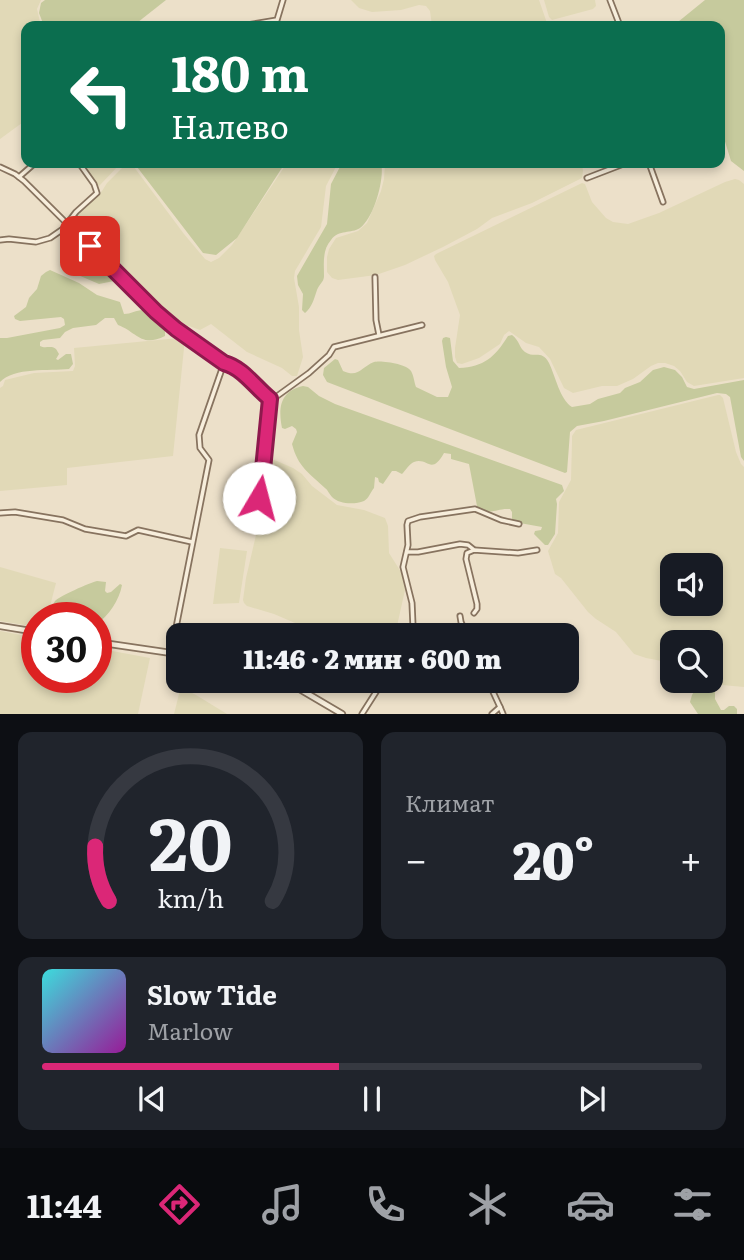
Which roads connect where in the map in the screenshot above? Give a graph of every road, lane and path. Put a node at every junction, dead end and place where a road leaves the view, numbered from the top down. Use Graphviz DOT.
graph roads {
  1 [pos="282,0"];
  2 [pos="610,0"];
  3 [pos="277,20"];
  4 [pos="271,21"];
  5 [pos="618,21"];
  6 [pos="0,167"];
  7 [pos="29,168"];
  8 [pos="83,168"];
  9 [pos="613,168"];
  10 [pos="651,168"];
  11 [pos="19,177"];
  12 [pos="587,178"];
  13 [pos="663,202"];
  14 [pos="68,224"];
  15 [pos="0,240"];
  16 [pos="375,277"];
  17 [pos="422,325"];
  18 [pos="379,335"];
  19 [pos="224,363"];
  20 [pos="270,399"];
  21 [pos="0,513"];
  22 [pos="255,520"];
  23 [pos="519,524"];
  24 [pos="192,542"];
  25 [pos="473,550"];
  26 [pos="537,550"];
  27 [pos="407,552"];
  28 [pos="474,613"];
  29 [pos="460,616"];
  30 [pos="177,623"];
  31 [pos="412,623"];
  32 [pos="461,623"];
  33 [pos="0,626"];
  34 [pos="21,629"];
  35 [pos="112,644"];
  36 [pos="166,652"];
  37 [pos="306,693"];
  38 [pos="375,693"];
  39 [pos="494,693"];
  40 [pos="500,707"];
  41 [pos="342,714"];
  42 [pos="362,714"];
  43 [pos="492,714"];
  44 [pos="503,714"];
  1 -- 3 [label="street"];
  2 -- 5 [label="street"];
  3 -- 4 [label="street"];
  6 -- 11 [label="street"];
  7 -- 11 [label="street"];
  8 -- 14 [label="street"];
  9 -- 12 [label="street"];
  10 -- 13 [label="street"];
  11 -- 14 [label="street"];
  14 -- 15 [label="street"];
  14 -- 19 [label="street"];
  16 -- 18 [label="street"];
  17 -- 18 [label="street"];
  18 -- 20 [label="street"];
  19 -- 20 [label="street"];
  19 -- 24 [label="street"];
  20 -- 22 [label="street"];
  21 -- 24 [label="street"];
  23 -- 27 [label="street"];
  24 -- 30 [label="street"];
  25 -- 26 [label="street"];
  25 -- 27 [label="street"];
  25 -- 28 [label="street"];
  27 -- 31 [label="street"];
  29 -- 32 [label="street"];
  33 -- 34 [label="street"];
  35 -- 36 [label="street"];
  37 -- 41 [label="street"];
  38 -- 42 [label="street"];
  39 -- 40 [label="street"];
  40 -- 43 [label="street"];
  40 -- 44 [label="street"];
}
